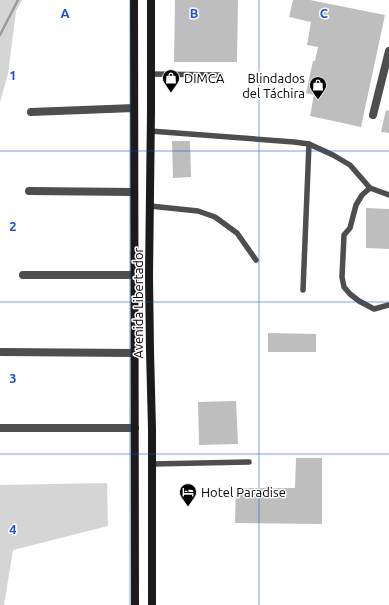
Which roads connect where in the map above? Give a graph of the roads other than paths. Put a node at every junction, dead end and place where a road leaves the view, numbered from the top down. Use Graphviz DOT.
graph roads {
  1 [pos="134,0"];
  2 [pos="150,0"];
  3 [pos="389,51"];
  4 [pos="151,74"];
  5 [pos="220,75"];
  6 [pos="134,108"];
  7 [pos="31,112"];
  8 [pos="373,114"];
  9 [pos="150,131"];
  10 [pos="309,144"];
  11 [pos="370,188"];
  12 [pos="30,191"];
  13 [pos="134,192"];
  14 [pos="389,195"];
  15 [pos="150,206"];
  16 [pos="256,260"];
  17 [pos="23,275"];
  18 [pos="134,275"];
  19 [pos="303,290"];
  20 [pos="389,305"];
  21 [pos="0,352"];
  22 [pos="135,353"];
  23 [pos="0,428"];
  24 [pos="135,428"];
  25 [pos="249,462"];
  26 [pos="152,464"];
  27 [pos="135,605"];
  28 [pos="152,605"];
  1 -- 6 [label="main road, Avenida Libertador"];
  2 -- 4 [label="main road, Avenida Libertador"];
  3 -- 8 [label="street"];
  4 -- 5 [label="lane"];
  4 -- 9 [label="main road, Avenida Libertador"];
  6 -- 7 [label="street"];
  6 -- 13 [label="main road, Avenida Libertador"];
  9 -- 10 [label="lane"];
  9 -- 15 [label="main road, Avenida Libertador"];
  10 -- 11 [label="lane"];
  10 -- 19 [label="lane"];
  11 -- 14 [label="lane"];
  11 -- 20 [label="lane"];
  12 -- 13 [label="street"];
  13 -- 18 [label="main road, Avenida Libertador"];
  15 -- 16 [label="lane"];
  15 -- 26 [label="main road, Avenida Libertador"];
  17 -- 18 [label="street"];
  18 -- 22 [label="main road, Avenida Libertador"];
  21 -- 22 [label="street"];
  22 -- 24 [label="main road, Avenida Libertador"];
  23 -- 24 [label="street"];
  24 -- 27 [label="main road, Avenida Libertador"];
  25 -- 26 [label="lane"];
  26 -- 28 [label="main road, Avenida Libertador"];
}
